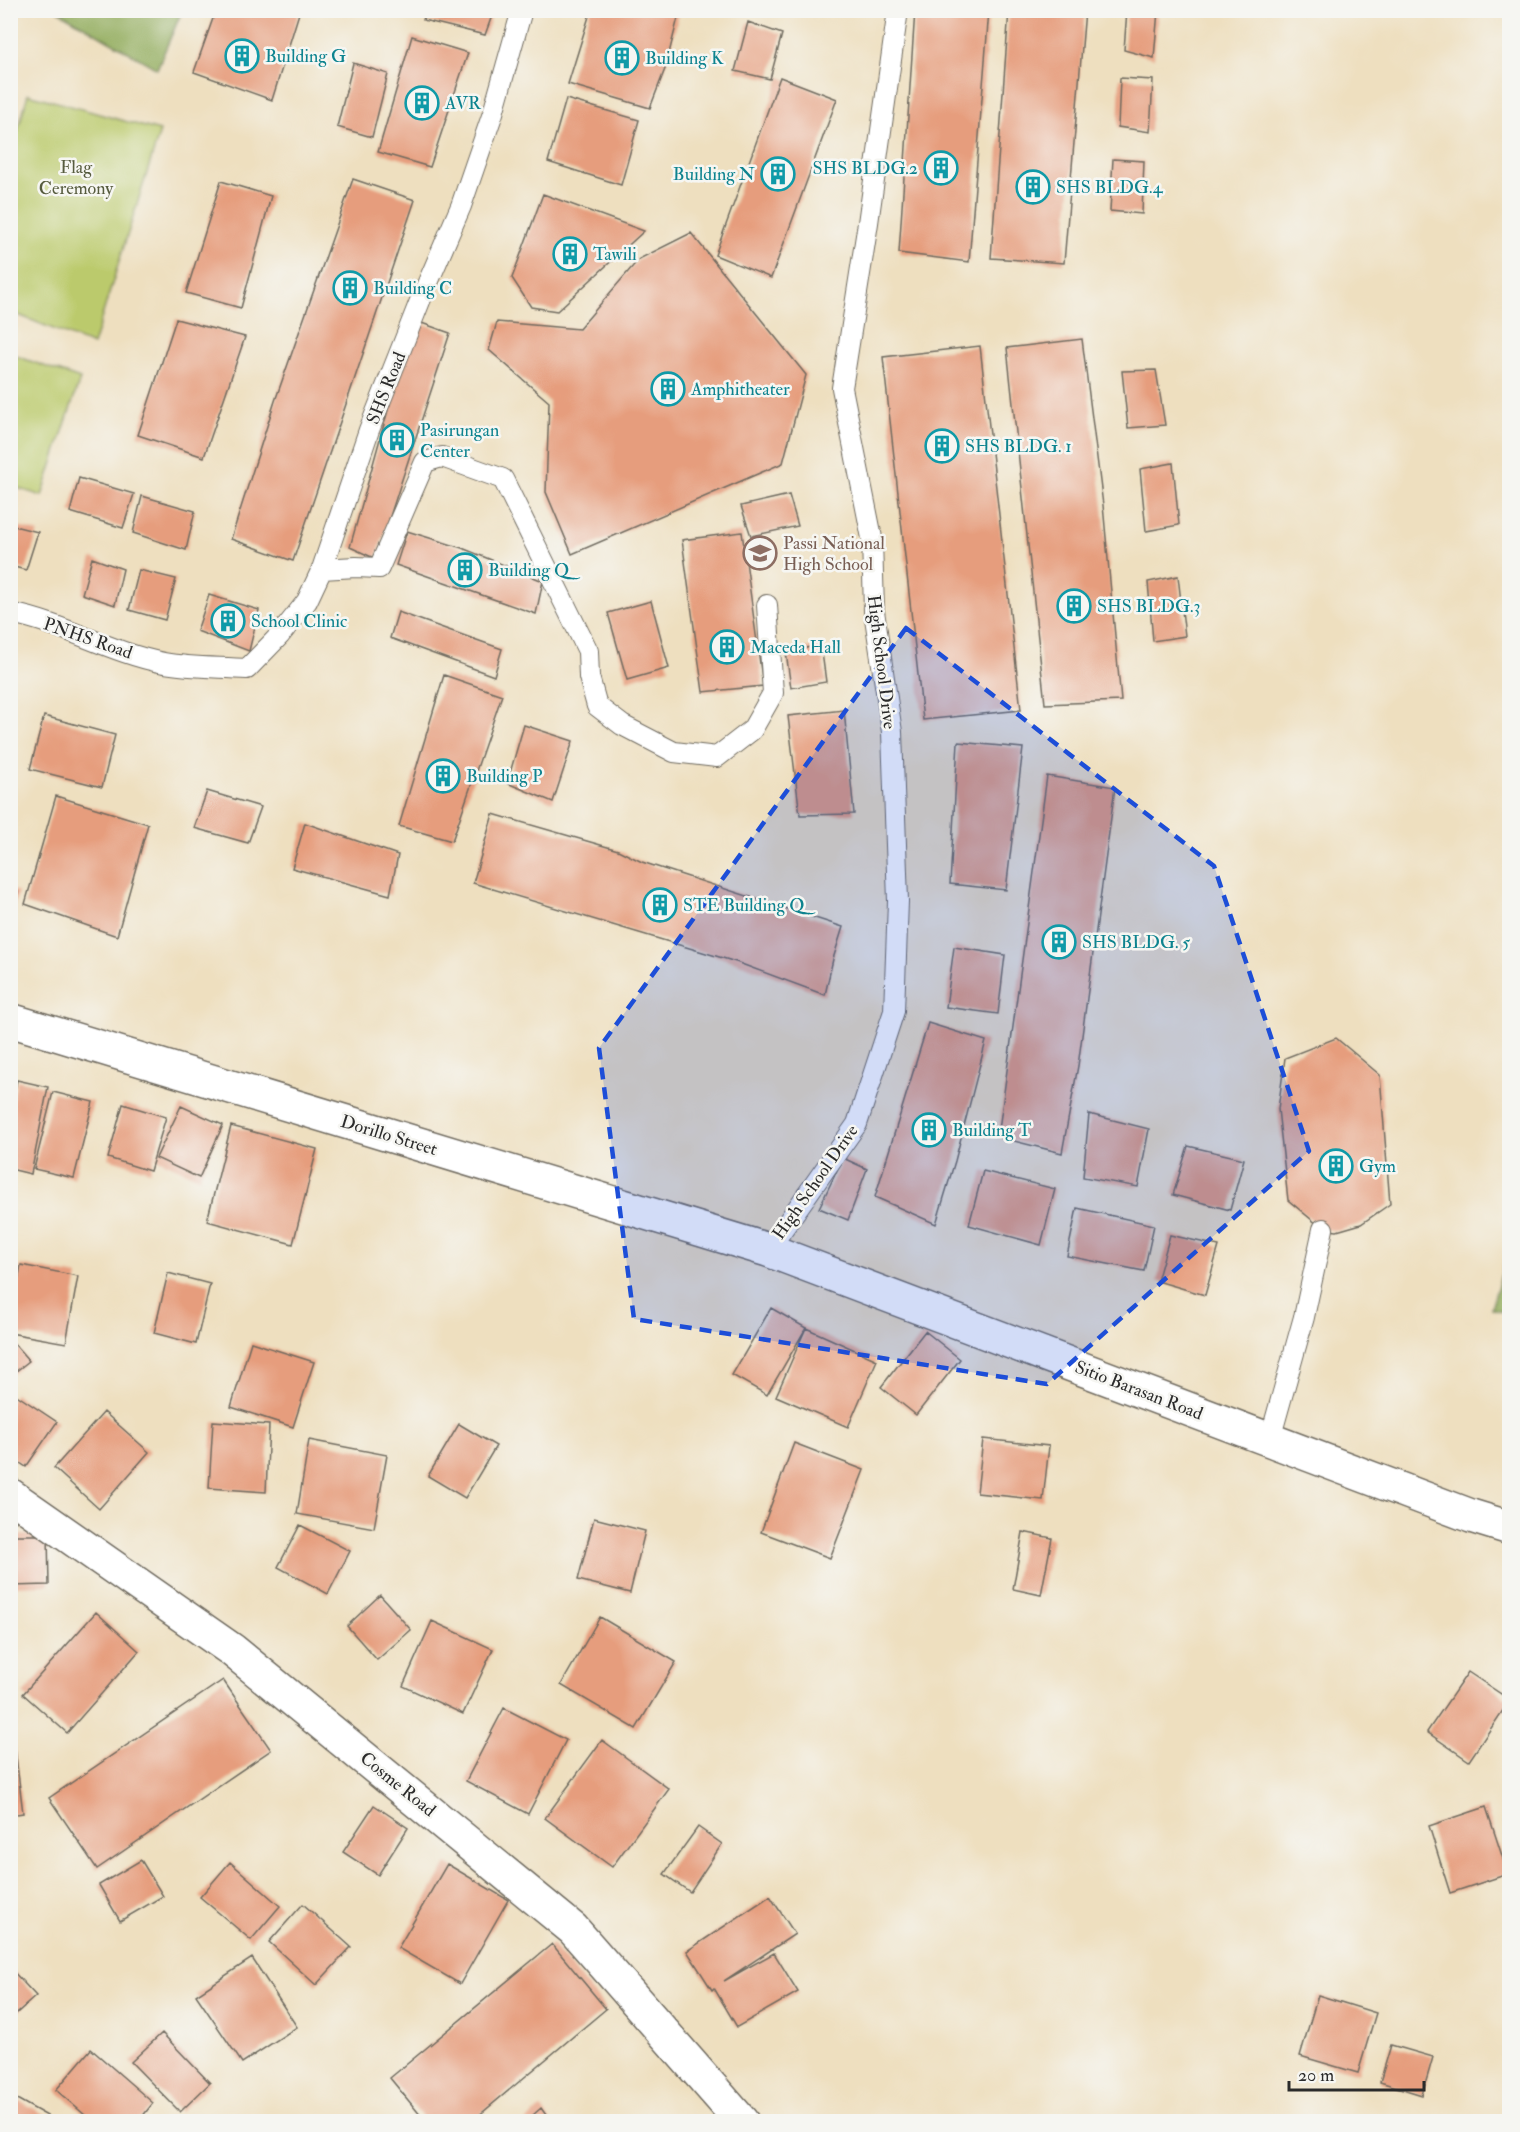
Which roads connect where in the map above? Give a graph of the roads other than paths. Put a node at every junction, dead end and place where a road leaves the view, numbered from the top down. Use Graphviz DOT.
graph roads {
  1 [pos="522,10"];
  2 [pos="897,10"];
  3 [pos="322,569"];
  4 [pos="767,605"];
  5 [pos="10,613"];
  6 [pos="165,663"];
  7 [pos="10,1020"];
  8 [pos="1323,1229"];
  9 [pos="768,1250"];
  10 [pos="1270,1439"];
  11 [pos="10,1495"];
  12 [pos="1509,1528"];
  13 [pos="742,2121"];
  1 -- 3 [label="lane, SHS Road"];
  2 -- 9 [label="lane, High School Drive"];
  3 -- 4 [label="lane"];
  3 -- 6 [label="lane, SHS Road"];
  5 -- 6 [label="lane, PNHS Road"];
  7 -- 9 [label="street, Dorillo Street"];
  8 -- 10 [label="lane"];
  9 -- 10 [label="street, Sitio Barasan Road"];
  10 -- 12 [label="street, Sitio Barasan Road"];
  11 -- 13 [label="street, Cosme Road"];
}
